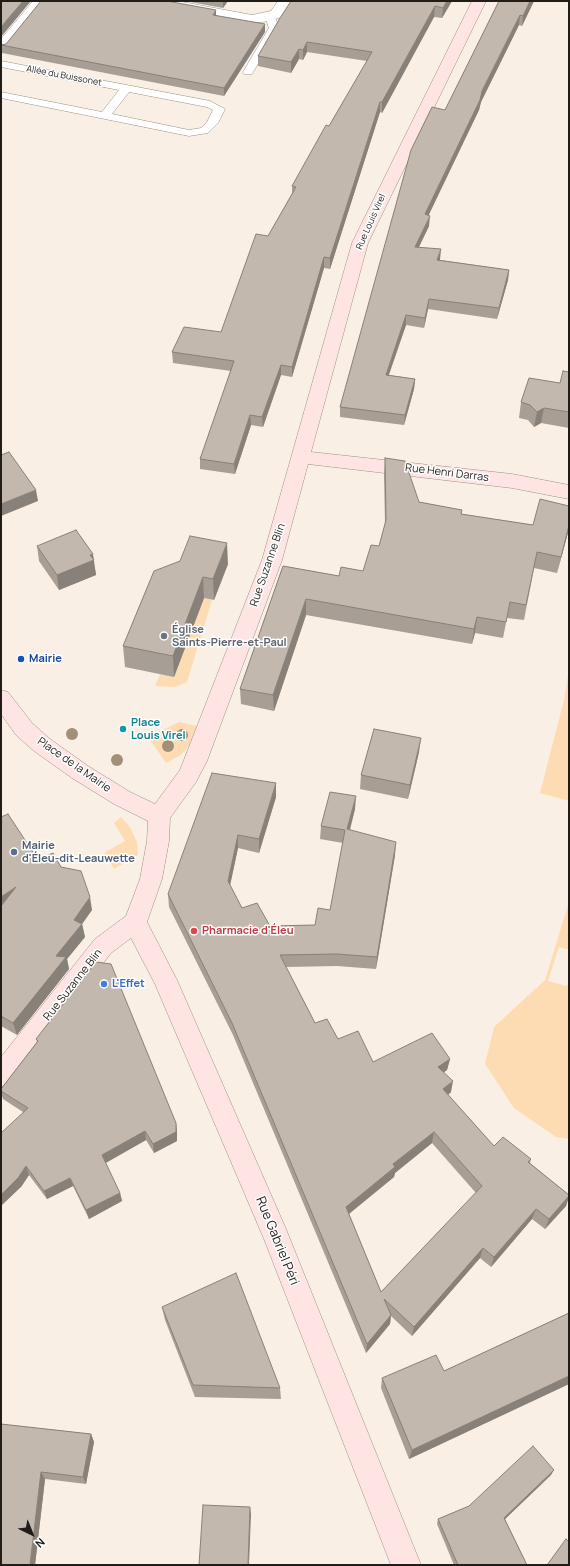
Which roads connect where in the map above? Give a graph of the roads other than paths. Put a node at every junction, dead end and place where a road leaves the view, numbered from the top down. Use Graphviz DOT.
graph roads {
  1 [pos="41,1"];
  2 [pos="154,1"];
  3 [pos="285,1"];
  4 [pos="479,1"];
  5 [pos="270,17"];
  6 [pos="1,48"];
  7 [pos="1,64"];
  8 [pos="248,72"];
  9 [pos="126,88"];
  10 [pos="1,95"];
  11 [pos="105,115"];
  12 [pos="300,457"];
  13 [pos="569,492"];
  14 [pos="1,698"];
  15 [pos="159,816"];
  16 [pos="135,922"];
  17 [pos="1,1076"];
  18 [pos="406,1565"];
  1 -- 6 [label="street"];
  2 -- 5 [label="street"];
  3 -- 5 [label="street"];
  4 -- 12 [label="street, Rue Louis Virel"];
  5 -- 8 [label="lane"];
  7 -- 9 [label="lane, Allée du Buissonet"];
  9 -- 11 [label="lane"];
  9 -- 11 [label="lane, Allée du Buissonet"];
  10 -- 11 [label="lane, Allée du Buissonet"];
  12 -- 13 [label="street, Rue Henri Darras"];
  12 -- 15 [label="street, Rue Suzanne Blin"];
  14 -- 15 [label="street, Place de la Mairie"];
  15 -- 16 [label="street"];
  16 -- 17 [label="street, Rue Suzanne Blin"];
  16 -- 18 [label="street, Rue Gabriel Péri"];
}
